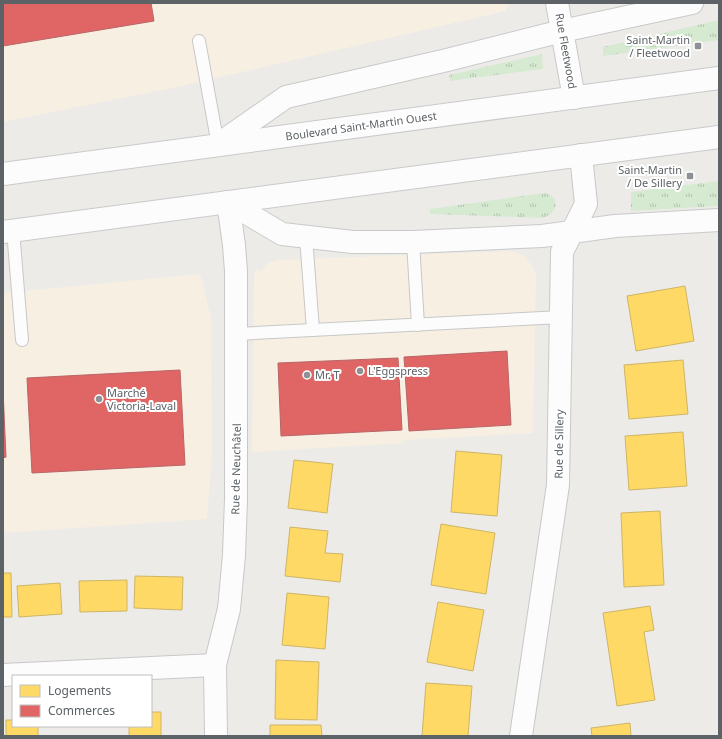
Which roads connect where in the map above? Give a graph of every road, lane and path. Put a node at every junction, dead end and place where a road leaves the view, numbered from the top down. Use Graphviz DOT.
graph roads {
  1 [pos="557,3"];
  2 [pos="692,3"];
  3 [pos="562,31"];
  4 [pos="199,41"];
  5 [pos="719,78"];
  6 [pos="574,98"];
  7 [pos="719,136"];
  8 [pos="218,145"];
  9 [pos="581,155"];
  10 [pos="3,174"];
  11 [pos="228,202"];
  12 [pos="719,220"];
  13 [pos="8,231"];
  14 [pos="572,233"];
  15 [pos="306,237"];
  16 [pos="414,242"];
  17 [pos="561,317"];
  18 [pos="418,325"];
  19 [pos="313,330"];
  20 [pos="237,334"];
  21 [pos="22,340"];
  22 [pos="215,665"];
  23 [pos="3,675"];
  24 [pos="216,736"];
  25 [pos="521,736"];
  1 -- 3 [label="main road, Rue Fleetwood"];
  2 -- 3 [label="main road"];
  3 -- 6 [label="main road, Rue Fleetwood"];
  3 -- 8 [label="main road"];
  4 -- 8 [label="lane"];
  5 -- 6 [label="main road, Boulevard Saint-Martin Ouest"];
  6 -- 8 [label="main road, Boulevard Saint-Martin Ouest"];
  7 -- 9 [label="main road"];
  8 -- 10 [label="main road, Boulevard Saint-Martin Ouest"];
  9 -- 11 [label="main road"];
  9 -- 14 [label="main road, Rue de Sillery"];
  11 -- 13 [label="main road"];
  11 -- 15 [label="main road"];
  11 -- 20 [label="main road, Rue de Neuchâtel"];
  12 -- 14 [label="main road"];
  13 -- 21 [label="lane"];
  14 -- 16 [label="main road"];
  14 -- 17 [label="main road, Rue de Sillery"];
  15 -- 16 [label="main road"];
  15 -- 19 [label="lane"];
  16 -- 18 [label="lane"];
  17 -- 18 [label="lane"];
  17 -- 25 [label="main road, Rue de Sillery"];
  18 -- 19 [label="lane"];
  19 -- 20 [label="lane"];
  20 -- 22 [label="main road, Rue de Neuchâtel"];
  22 -- 23 [label="main road"];
  22 -- 24 [label="main road, Rue de Neuchâtel"];
}
